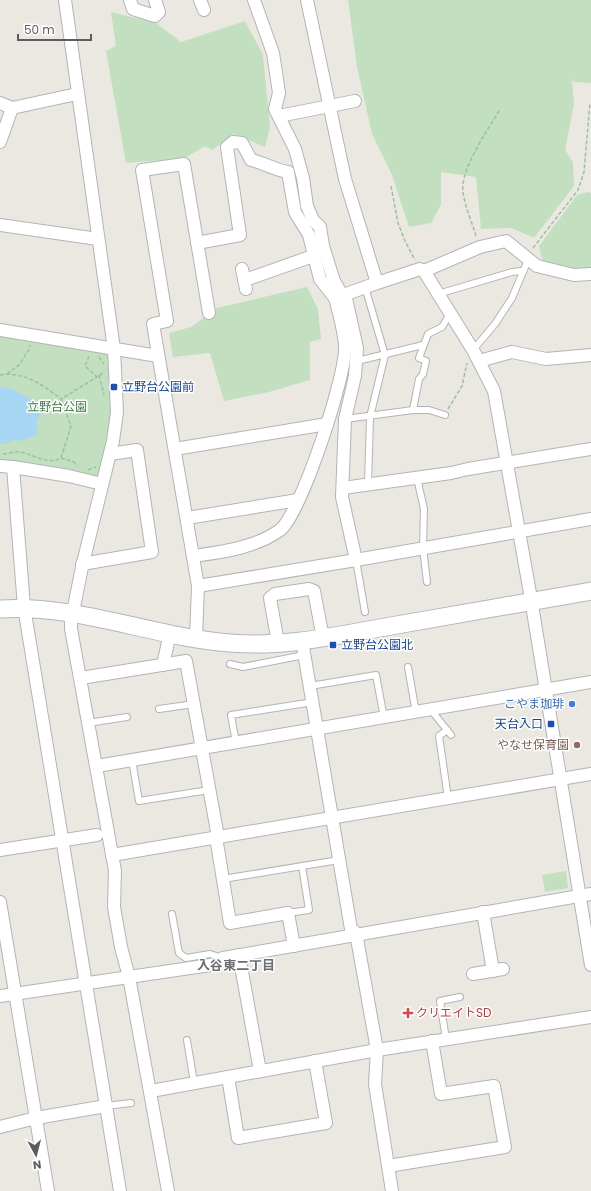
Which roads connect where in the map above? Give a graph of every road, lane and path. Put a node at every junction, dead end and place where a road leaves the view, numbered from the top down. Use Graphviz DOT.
graph roads {
  1 [pos="65,0"];
  2 [pos="130,0"];
  3 [pos="155,0"];
  4 [pos="254,0"];
  5 [pos="307,0"];
  6 [pos="77,94"];
  7 [pos="355,101"];
  8 [pos="0,102"];
  9 [pos="590,103"];
  10 [pos="330,106"];
  11 [pos="12,108"];
  12 [pos="500,109"];
  13 [pos="280,116"];
  14 [pos="0,142"];
  15 [pos="391,186"];
  16 [pos="0,225"];
  17 [pos="98,238"];
  18 [pos="197,243"];
  19 [pos="480,247"];
  20 [pos="314,256"];
  21 [pos="527,258"];
  22 [pos="422,270"];
  23 [pos="522,271"];
  24 [pos="591,274"];
  25 [pos="244,279"];
  26 [pos="377,283"];
  27 [pos="365,287"];
  28 [pos="438,294"];
  29 [pos="341,296"];
  30 [pos="209,313"];
  31 [pos="450,314"];
  32 [pos="0,330"];
  33 [pos="30,344"];
  34 [pos="423,345"];
  35 [pos="114,349"];
  36 [pos="473,350"];
  37 [pos="385,355"];
  38 [pos="591,355"];
  39 [pos="158,356"];
  40 [pos="357,361"];
  41 [pos="479,361"];
  42 [pos="7,374"];
  43 [pos="99,374"];
  44 [pos="0,375"];
  45 [pos="97,376"];
  46 [pos="104,394"];
  47 [pos="61,399"];
  48 [pos="413,410"];
  49 [pos="445,415"];
  50 [pos="370,417"];
  51 [pos="345,419"];
  52 [pos="327,424"];
  53 [pos="175,449"];
  54 [pos="591,449"];
  55 [pos="0,454"];
  56 [pos="110,454"];
  57 [pos="61,458"];
  58 [pos="507,463"];
  59 [pos="102,464"];
  60 [pos="0,466"];
  61 [pos="13,467"];
  62 [pos="77,467"];
  63 [pos="86,471"];
  64 [pos="416,478"];
  65 [pos="102,484"];
  66 [pos="368,484"];
  67 [pos="343,488"];
  68 [pos="298,500"];
  69 [pos="187,518"];
  70 [pos="591,519"];
  71 [pos="519,532"];
  72 [pos="423,548"];
  73 [pos="193,556"];
  74 [pos="356,560"];
  75 [pos="82,564"];
  76 [pos="427,582"];
  77 [pos="198,586"];
  78 [pos="591,591"];
  79 [pos="531,602"];
  80 [pos="24,607"];
  81 [pos="0,609"];
  82 [pos="365,612"];
  83 [pos="72,614"];
  84 [pos="170,633"];
  85 [pos="196,638"];
  86 [pos="323,638"];
  87 [pos="278,643"];
  88 [pos="303,648"];
  89 [pos="230,664"];
  90 [pos="163,665"];
  91 [pos="408,668"];
  92 [pos="81,678"];
  93 [pos="591,682"];
  94 [pos="310,686"];
  95 [pos="546,690"];
  96 [pos="313,702"];
  97 [pos="194,704"];
  98 [pos="159,709"];
  99 [pos="431,710"];
  100 [pos="416,713"];
  101 [pos="127,717"];
  102 [pos="384,718"];
  103 [pos="88,723"];
  104 [pos="318,730"];
  105 [pos="236,744"];
  106 [pos="202,749"];
  107 [pos="132,760"];
  108 [pos="97,766"];
  109 [pos="591,774"];
  110 [pos="560,779"];
  111 [pos="210,790"];
  112 [pos="448,798"];
  113 [pos="332,817"];
  114 [pos="97,834"];
  115 [pos="218,837"];
  116 [pos="63,840"];
  117 [pos="0,850"];
  118 [pos="112,855"];
  119 [pos="339,860"];
  120 [pos="302,866"];
  121 [pos="223,880"];
  122 [pos="585,895"];
  123 [pos="0,902"];
  124 [pos="482,912"];
  125 [pos="288,913"];
  126 [pos="172,914"];
  127 [pos="356,933"];
  128 [pos="294,946"];
  129 [pos="239,955"];
  130 [pos="222,958"];
  131 [pos="591,965"];
  132 [pos="474,974"];
  133 [pos="130,977"];
  134 [pos="86,983"];
  135 [pos="16,994"];
  136 [pos="0,996"];
  137 [pos="460,998"];
  138 [pos="591,1017"];
  139 [pos="446,1039"];
  140 [pos="187,1040"];
  141 [pos="432,1041"];
  142 [pos="377,1050"];
  143 [pos="315,1061"];
  144 [pos="260,1071"];
  145 [pos="228,1077"];
  146 [pos="194,1083"];
  147 [pos="151,1091"];
  148 [pos="131,1103"];
  149 [pos="106,1106"];
  150 [pos="36,1118"];
  151 [pos="0,1127"];
  152 [pos="388,1166"];
  153 [pos="48,1191"];
  154 [pos="120,1191"];
  155 [pos="168,1191"];
  156 [pos="392,1191"];
  1 -- 6 [label="street"];
  2 -- 3 [label="street"];
  4 -- 13 [label="street"];
  5 -- 10 [label="street"];
  6 -- 11 [label="street"];
  6 -- 17 [label="street"];
  7 -- 10 [label="street"];
  8 -- 11 [label="street"];
  9 -- 21 [label="path"];
  10 -- 13 [label="street"];
  10 -- 26 [label="street"];
  11 -- 14 [label="street"];
  12 -- 19 [label="path"];
  13 -- 29 [label="street"];
  15 -- 22 [label="path"];
  16 -- 17 [label="street"];
  17 -- 35 [label="street"];
  18 -- 20 [label="street"];
  18 -- 30 [label="street"];
  18 -- 39 [label="street"];
  19 -- 21 [label="street"];
  19 -- 22 [label="street"];
  20 -- 25 [label="street"];
  20 -- 29 [label="street"];
  21 -- 23 [label="lane"];
  21 -- 24 [label="street"];
  22 -- 26 [label="street"];
  22 -- 28 [label="street"];
  23 -- 28 [label="lane"];
  23 -- 36 [label="lane"];
  26 -- 27 [label="street"];
  27 -- 29 [label="street"];
  27 -- 37 [label="lane"];
  28 -- 31 [label="street"];
  29 -- 40 [label="street"];
  29 -- 52 [label="street"];
  31 -- 34 [label="lane"];
  31 -- 36 [label="street"];
  32 -- 35 [label="street"];
  33 -- 42 [label="path"];
  34 -- 37 [label="lane"];
  34 -- 48 [label="lane"];
  35 -- 39 [label="street"];
  35 -- 56 [label="street"];
  36 -- 41 [label="street"];
  36 -- 49 [label="path"];
  37 -- 40 [label="lane"];
  37 -- 50 [label="lane"];
  38 -- 41 [label="street"];
  39 -- 53 [label="street"];
  40 -- 51 [label="street"];
  41 -- 58 [label="street"];
  42 -- 44 [label="path"];
  42 -- 47 [label="path"];
  43 -- 45 [label="path"];
  43 -- 45 [label="path"];
  43 -- 46 [label="path"];
  45 -- 47 [label="path"];
  47 -- 57 [label="path"];
  48 -- 49 [label="lane"];
  48 -- 50 [label="lane"];
  50 -- 51 [label="lane"];
  50 -- 66 [label="lane"];
  51 -- 67 [label="street"];
  52 -- 53 [label="street"];
  52 -- 68 [label="street"];
  53 -- 69 [label="street"];
  54 -- 58 [label="street"];
  55 -- 57 [label="path"];
  56 -- 65 [label="street"];
  56 -- 75 [label="street"];
  57 -- 62 [label="path"];
  58 -- 64 [label="street"];
  58 -- 71 [label="street"];
  59 -- 63 [label="path"];
  60 -- 61 [label="street"];
  61 -- 65 [label="street"];
  61 -- 80 [label="street"];
  64 -- 66 [label="street"];
  64 -- 72 [label="lane"];
  65 -- 75 [label="street"];
  66 -- 67 [label="street"];
  67 -- 74 [label="street"];
  68 -- 69 [label="street"];
  68 -- 73 [label="street"];
  69 -- 73 [label="street"];
  70 -- 71 [label="street"];
  71 -- 72 [label="street"];
  71 -- 79 [label="street"];
  72 -- 74 [label="street"];
  72 -- 76 [label="lane"];
  73 -- 77 [label="street"];
  74 -- 77 [label="street"];
  74 -- 82 [label="lane"];
  75 -- 83 [label="street"];
  77 -- 85 [label="street"];
  78 -- 79 [label="street"];
  79 -- 86 [label="street"];
  79 -- 95 [label="street"];
  80 -- 81 [label="street"];
  80 -- 83 [label="street"];
  80 -- 116 [label="street"];
  83 -- 84 [label="street"];
  83 -- 92 [label="street"];
  84 -- 85 [label="street"];
  84 -- 90 [label="street"];
  85 -- 87 [label="street"];
  86 -- 87 [label="street"];
  86 -- 88 [label="street"];
  87 -- 88 [label="street"];
  88 -- 89 [label="lane"];
  88 -- 94 [label="street"];
  90 -- 92 [label="street"];
  90 -- 97 [label="street"];
  91 -- 100 [label="lane"];
  92 -- 103 [label="street"];
  93 -- 95 [label="street"];
  94 -- 96 [label="street"];
  94 -- 102 [label="lane"];
  95 -- 99 [label="street"];
  95 -- 110 [label="street"];
  96 -- 104 [label="street"];
  96 -- 105 [label="lane"];
  97 -- 98 [label="lane"];
  97 -- 106 [label="street"];
  99 -- 100 [label="street"];
  99 -- 112 [label="lane"];
  100 -- 102 [label="street"];
  101 -- 103 [label="lane"];
  102 -- 104 [label="street"];
  103 -- 108 [label="street"];
  104 -- 105 [label="street"];
  104 -- 113 [label="street"];
  105 -- 106 [label="street"];
  106 -- 107 [label="street"];
  106 -- 111 [label="street"];
  107 -- 108 [label="street"];
  107 -- 111 [label="lane"];
  108 -- 118 [label="street"];
  109 -- 110 [label="street"];
  110 -- 112 [label="street"];
  110 -- 122 [label="street"];
  111 -- 115 [label="street"];
  112 -- 113 [label="street"];
  113 -- 115 [label="street"];
  113 -- 119 [label="street"];
  114 -- 116 [label="street"];
  115 -- 118 [label="street"];
  115 -- 121 [label="street"];
  116 -- 117 [label="street"];
  116 -- 134 [label="street"];
  118 -- 133 [label="street"];
  119 -- 120 [label="lane"];
  119 -- 127 [label="street"];
  120 -- 121 [label="lane"];
  120 -- 125 [label="lane"];
  121 -- 125 [label="street"];
  122 -- 124 [label="street"];
  122 -- 131 [label="street"];
  123 -- 135 [label="street"];
  124 -- 127 [label="street"];
  124 -- 132 [label="street"];
  125 -- 128 [label="street"];
  126 -- 130 [label="lane"];
  127 -- 128 [label="street"];
  127 -- 142 [label="street"];
  128 -- 129 [label="street"];
  129 -- 130 [label="street"];
  129 -- 144 [label="street"];
  130 -- 133 [label="street"];
  133 -- 134 [label="street"];
  133 -- 147 [label="street"];
  134 -- 135 [label="street"];
  134 -- 149 [label="street"];
  135 -- 136 [label="street"];
  135 -- 150 [label="street"];
  137 -- 139 [label="lane"];
  138 -- 139 [label="street"];
  139 -- 141 [label="street"];
  140 -- 146 [label="lane"];
  141 -- 142 [label="street"];
  141 -- 152 [label="street"];
  142 -- 143 [label="street"];
  142 -- 152 [label="street"];
  143 -- 144 [label="street"];
  143 -- 145 [label="street"];
  144 -- 145 [label="street"];
  145 -- 146 [label="street"];
  146 -- 147 [label="street"];
  147 -- 155 [label="street"];
  148 -- 149 [label="lane"];
  149 -- 150 [label="street"];
  149 -- 154 [label="street"];
  150 -- 151 [label="street"];
  150 -- 153 [label="street"];
  152 -- 156 [label="street"];
}
